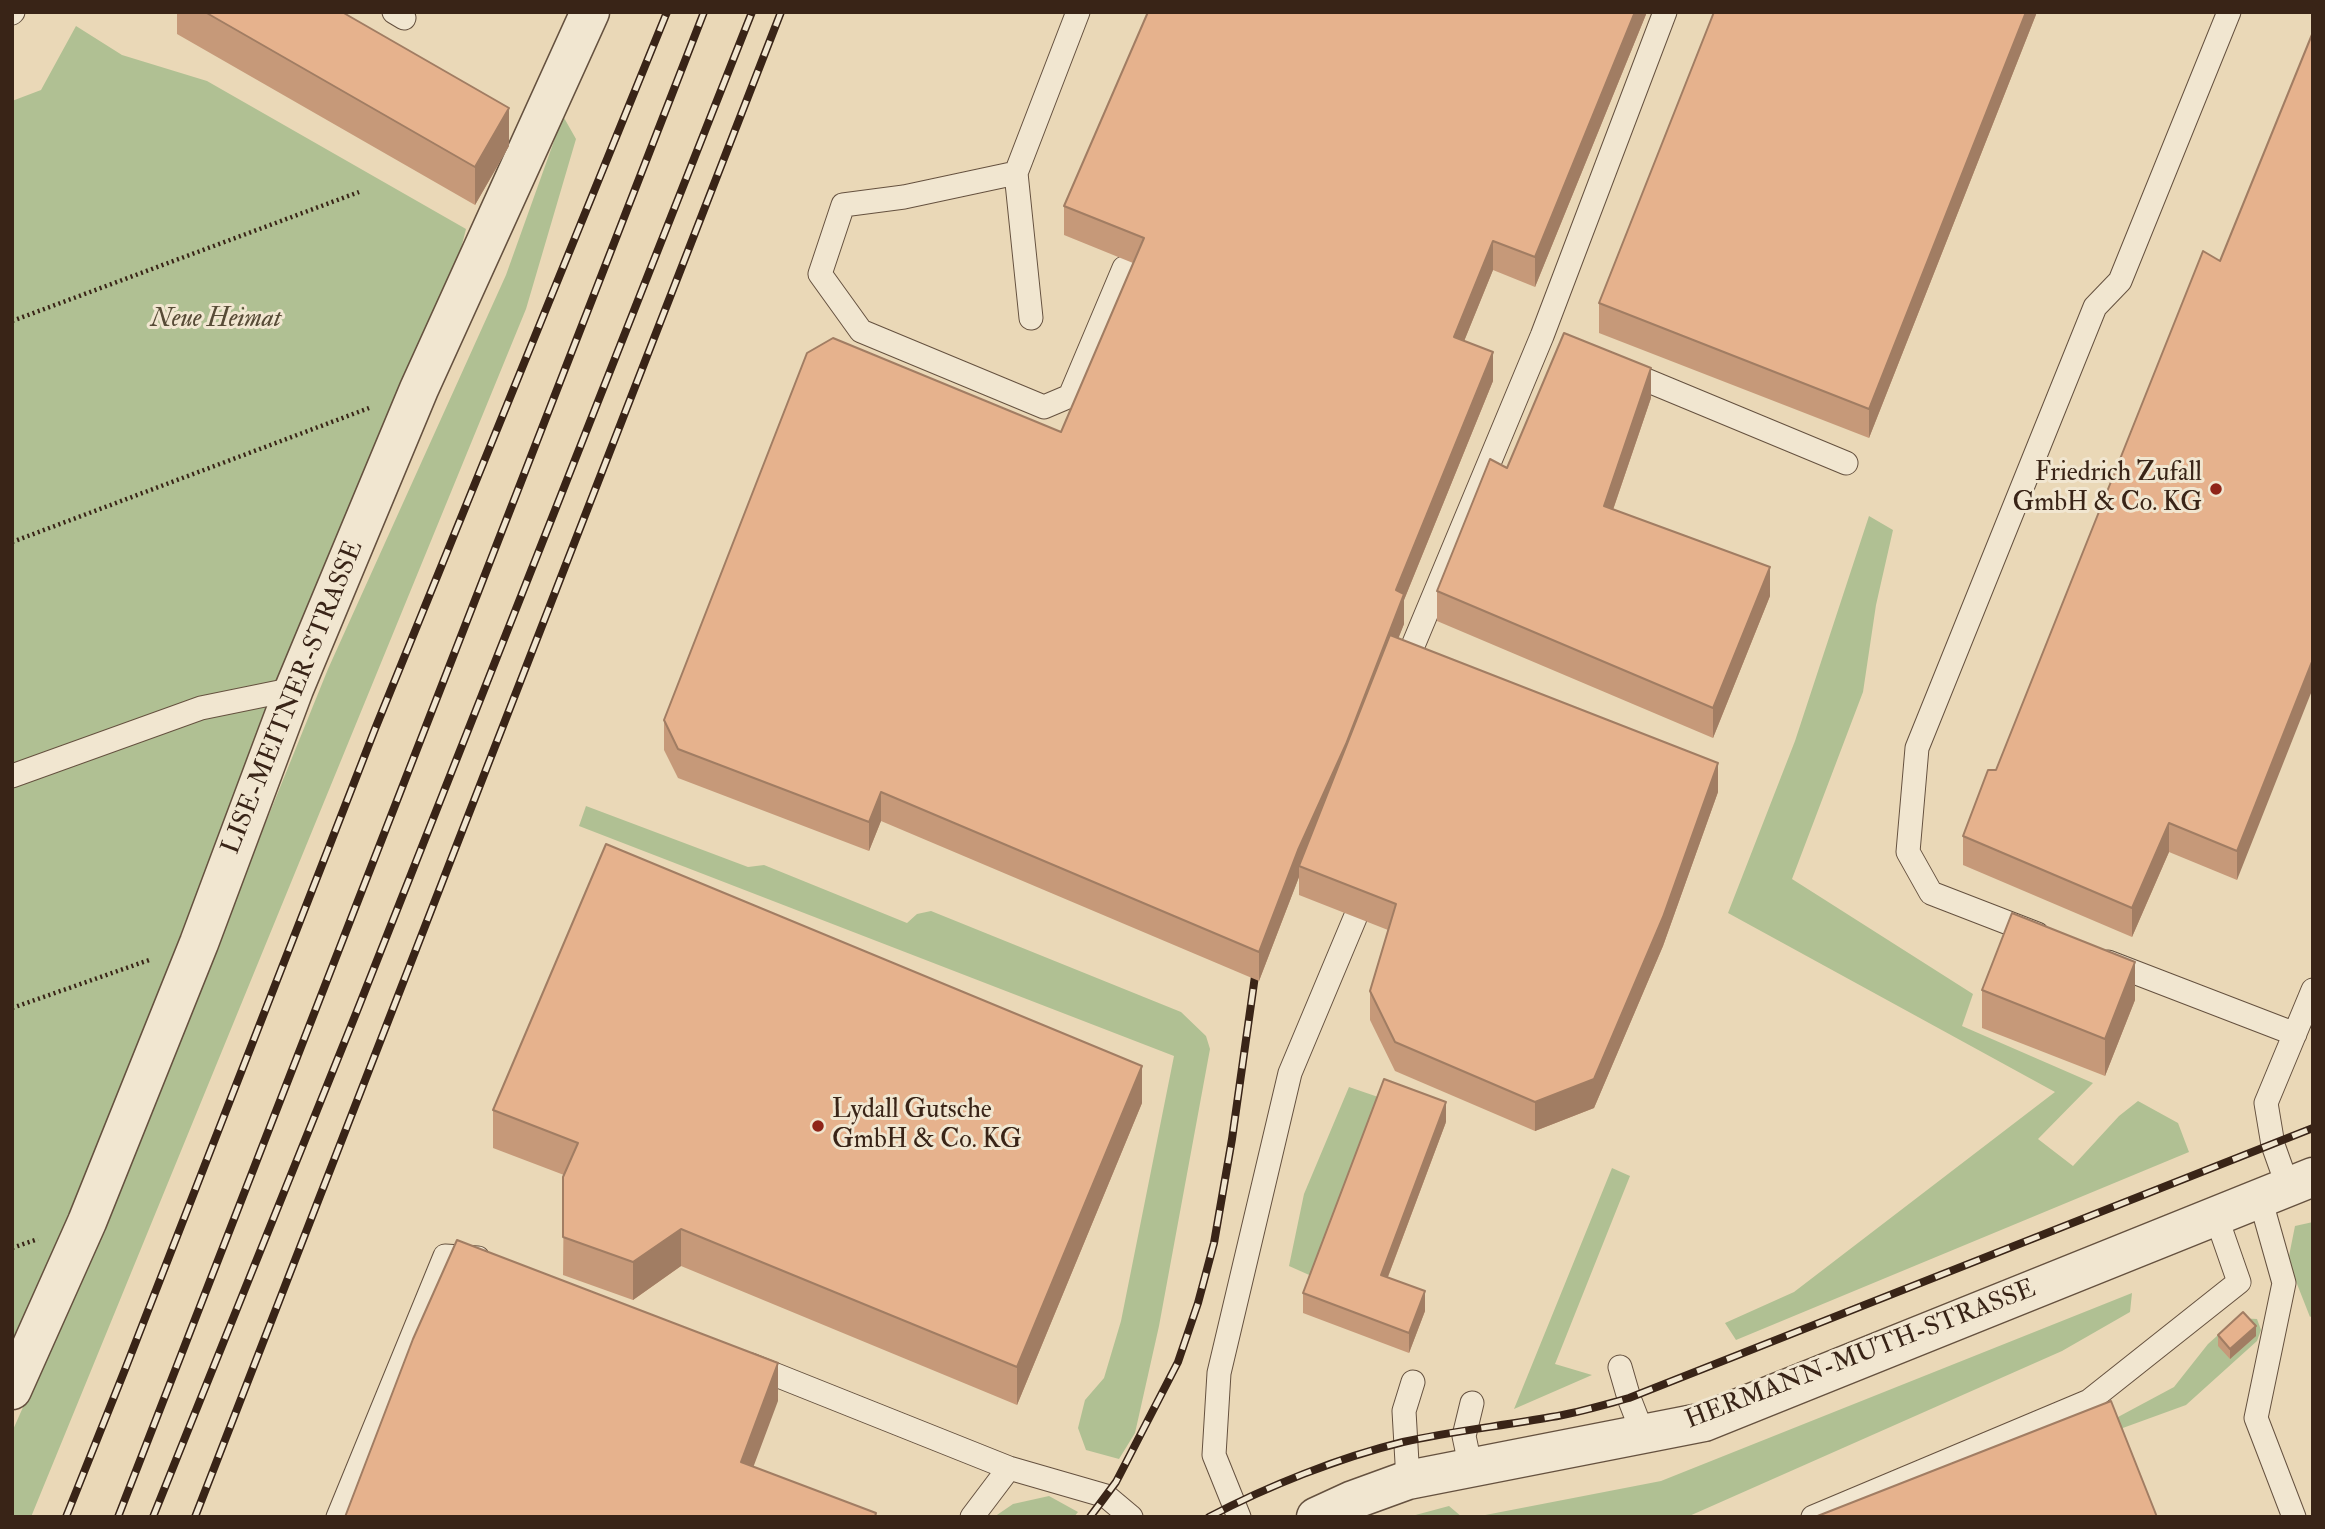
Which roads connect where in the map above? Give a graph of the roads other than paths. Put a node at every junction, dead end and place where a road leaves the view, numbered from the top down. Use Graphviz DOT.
graph roads {
  1 [pos="590,12"];
  2 [pos="1078,12"];
  3 [pos="1665,12"];
  4 [pos="2229,12"];
  5 [pos="1016,173"];
  6 [pos="1124,268"];
  7 [pos="1031,318"];
  8 [pos="1542,336"];
  9 [pos="1567,347"];
  10 [pos="1605,363"];
  11 [pos="1846,463"];
  12 [pos="294,689"];
  13 [pos="1393,692"];
  14 [pos="12,776"];
  15 [pos="1355,918"];
  16 [pos="2061,943"];
  17 [pos="2087,953"];
  18 [pos="2313,990"];
  19 [pos="2295,1034"];
  20 [pos="2287,1187"];
  21 [pos="2216,1216"];
  22 [pos="499,1264"];
  23 [pos="729,1356"];
  24 [pos="1620,1367"];
  25 [pos="1413,1382"];
  26 [pos="12,1390"];
  27 [pos="1472,1403"];
  28 [pos="1643,1434"];
  29 [pos="1009,1468"];
  30 [pos="1471,1469"];
  31 [pos="1408,1480"];
  32 [pos="338,1517"];
  33 [pos="972,1517"];
  34 [pos="1131,1517"];
  35 [pos="1239,1517"];
  36 [pos="1317,1517"];
  37 [pos="1813,1517"];
  38 [pos="2294,1517"];
  1 -- 12 [label="street, LISE-MEITNER-STRASSE"];
  2 -- 5 [label="lane"];
  3 -- 8 [label="lane"];
  4 -- 16 [label="lane"];
  5 -- 6 [label="lane"];
  5 -- 7 [label="lane"];
  8 -- 9 [label="lane"];
  8 -- 13 [label="lane"];
  10 -- 11 [label="lane"];
  12 -- 14 [label="lane"];
  12 -- 26 [label="street, LISE-MEITNER-STRASSE"];
  15 -- 35 [label="lane"];
  17 -- 19 [label="lane"];
  18 -- 19 [label="lane"];
  19 -- 20 [label="lane"];
  20 -- 21 [label="street, HERMANN-MUTH-STRASSE"];
  20 -- 38 [label="lane"];
  21 -- 28 [label="street, HERMANN-MUTH-STRASSE"];
  21 -- 37 [label="lane"];
  22 -- 32 [label="lane"];
  23 -- 29 [label="lane"];
  24 -- 28 [label="lane"];
  25 -- 31 [label="lane"];
  27 -- 30 [label="lane"];
  28 -- 30 [label="street, HERMANN-MUTH-STRASSE"];
  29 -- 33 [label="lane"];
  29 -- 34 [label="lane"];
  30 -- 31 [label="street, HERMANN-MUTH-STRASSE"];
  31 -- 36 [label="street, HERMANN-MUTH-STRASSE"];
}
